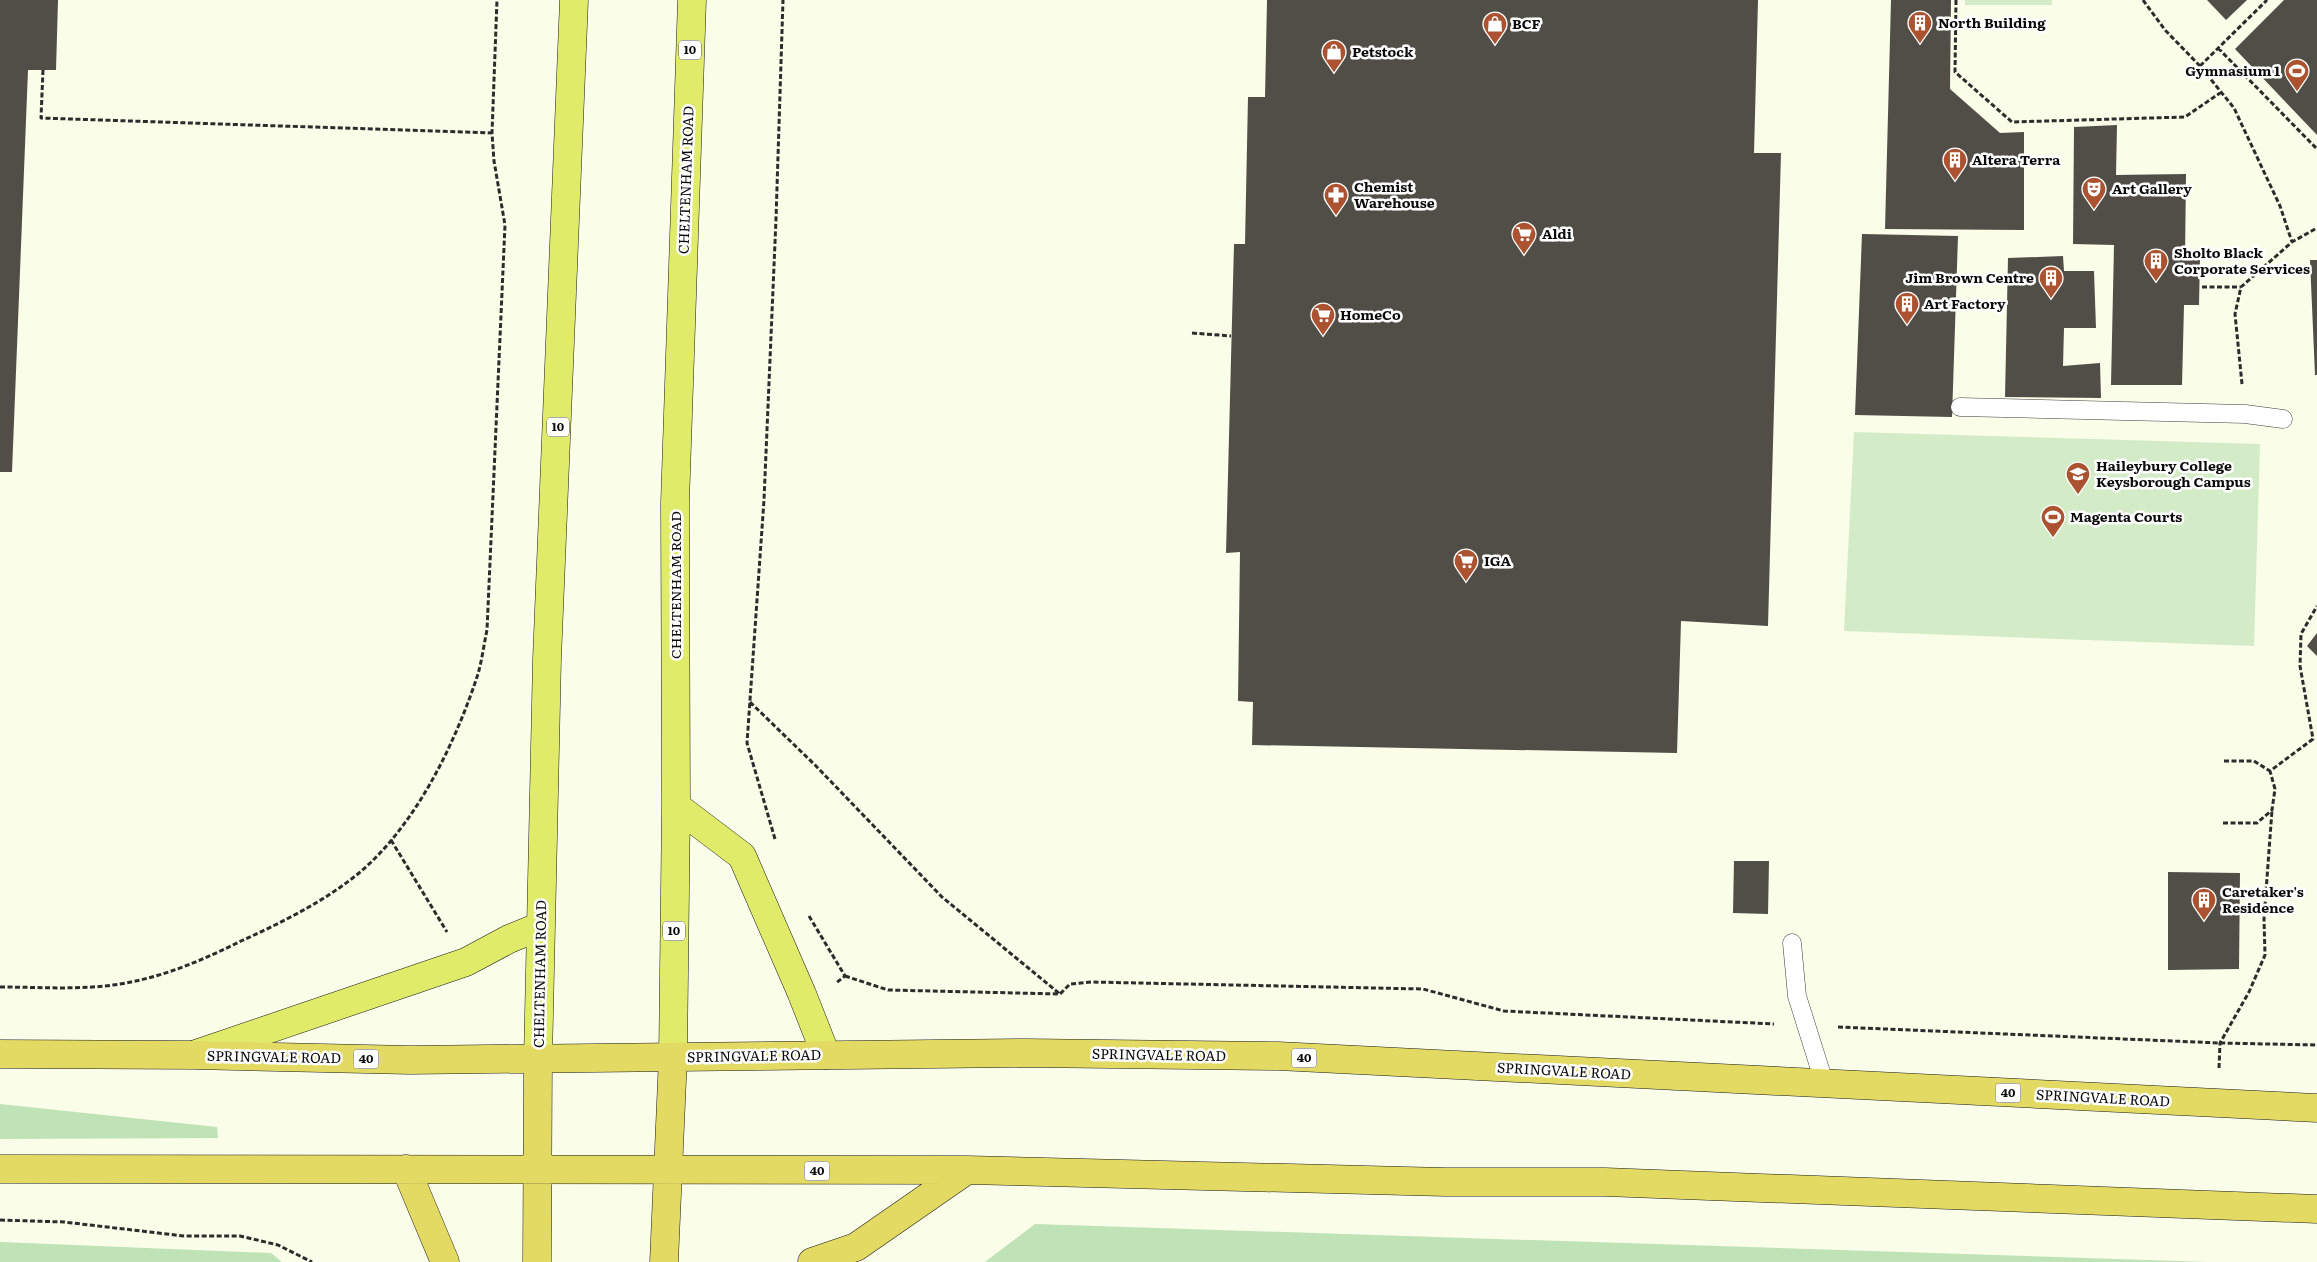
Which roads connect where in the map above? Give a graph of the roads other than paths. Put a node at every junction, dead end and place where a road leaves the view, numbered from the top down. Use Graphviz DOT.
graph roads {
  1 [pos="574,0"];
  2 [pos="692,0"];
  3 [pos="1960,407"];
  4 [pos="2283,420"];
  5 [pos="676,806"];
  6 [pos="541,926"];
  7 [pos="1792,943"];
  8 [pos="0,1054"];
  9 [pos="194,1055"];
  10 [pos="826,1055"];
  11 [pos="673,1057"];
  12 [pos="538,1060"];
  13 [pos="1824,1082"];
  14 [pos="2317,1108"];
  15 [pos="0,1169"];
  16 [pos="406,1169"];
  17 [pos="537,1170"];
  18 [pos="967,1170"];
  19 [pos="667,1171"];
  20 [pos="2317,1208"];
  21 [pos="445,1262"];
  22 [pos="537,1262"];
  23 [pos="664,1262"];
  24 [pos="812,1262"];
  1 -- 6 [label="main road, CHELTENHAM ROAD / 10"];
  2 -- 5 [label="main road, CHELTENHAM ROAD / 10"];
  3 -- 4 [label="lane"];
  5 -- 10 [label="main road"];
  5 -- 11 [label="main road, CHELTENHAM ROAD / 10"];
  6 -- 9 [label="main road"];
  6 -- 12 [label="main road, CHELTENHAM ROAD / 10"];
  7 -- 13 [label="lane"];
  8 -- 9 [label="highway, SPRINGVALE ROAD / 40"];
  9 -- 12 [label="highway, SPRINGVALE ROAD / 40"];
  10 -- 11 [label="highway, SPRINGVALE ROAD / 40"];
  10 -- 13 [label="highway, SPRINGVALE ROAD / 40"];
  11 -- 12 [label="highway, SPRINGVALE ROAD / 40"];
  11 -- 19 [label="highway, CHELTENHAM ROAD / 10"];
  12 -- 17 [label="highway, CHELTENHAM ROAD / 10"];
  13 -- 14 [label="highway, SPRINGVALE ROAD / 40"];
  15 -- 16 [label="highway, 40"];
  16 -- 17 [label="highway, 40"];
  16 -- 21 [label="highway"];
  17 -- 19 [label="highway, 40"];
  17 -- 22 [label="highway, 10"];
  18 -- 19 [label="highway, 40"];
  18 -- 20 [label="highway, 40"];
  18 -- 24 [label="highway"];
  19 -- 23 [label="highway, 10"];
}
